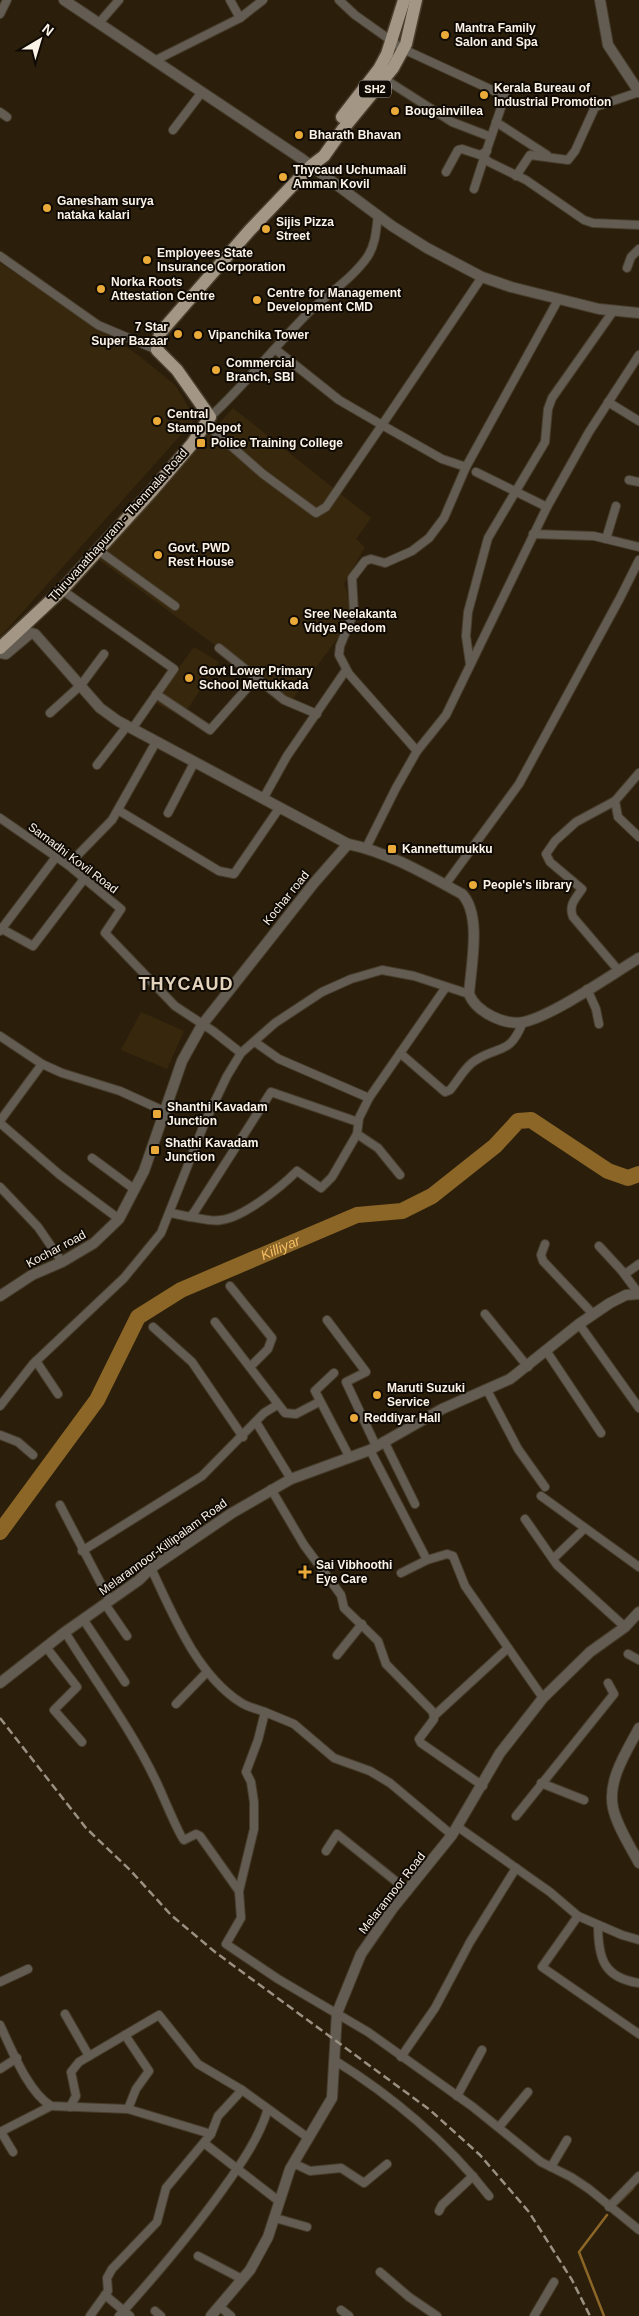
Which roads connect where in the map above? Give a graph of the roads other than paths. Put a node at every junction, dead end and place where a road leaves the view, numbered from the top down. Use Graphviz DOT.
graph roads {
  1 [pos="7,0"];
  2 [pos="64,0"];
  3 [pos="119,0"];
  4 [pos="230,0"];
  5 [pos="263,0"];
  6 [pos="339,0"];
  7 [pos="404,0"];
  8 [pos="416,0"];
  9 [pos="600,0"];
  10 [pos="0,14"];
  11 [pos="240,18"];
  12 [pos="99,23"];
  13 [pos="391,41"];
  14 [pos="404,49"];
  15 [pos="156,60"];
  16 [pos="384,78"];
  17 [pos="202,92"];
  18 [pos="639,92"];
  19 [pos="496,122"];
  20 [pos="173,130"];
  21 [pos="491,137"];
  22 [pos="486,155"];
  23 [pos="551,158"];
  24 [pos="312,165"];
  25 [pos="446,172"];
  26 [pos="516,176"];
  27 [pos="474,189"];
  28 [pos="378,215"];
  29 [pos="639,225"];
  30 [pos="639,249"];
  31 [pos="0,256"];
  32 [pos="627,268"];
  33 [pos="482,277"];
  34 [pos="558,300"];
  35 [pos="614,310"];
  36 [pos="639,313"];
  37 [pos="275,349"];
  38 [pos="157,350"];
  39 [pos="639,355"];
  40 [pos="608,402"];
  41 [pos="208,420"];
  42 [pos="639,421"];
  43 [pos="382,424"];
  44 [pos="466,467"];
  45 [pos="476,472"];
  46 [pos="629,480"];
  47 [pos="639,482"];
  48 [pos="516,492"];
  49 [pos="616,506"];
  50 [pos="547,507"];
  51 [pos="533,534"];
  52 [pos="606,539"];
  53 [pos="639,548"];
  54 [pos="98,550"];
  55 [pos="639,560"];
  56 [pos="62,590"];
  57 [pos="175,606"];
  58 [pos="0,648"];
  59 [pos="219,648"];
  60 [pos="0,653"];
  61 [pos="104,654"];
  62 [pos="470,664"];
  63 [pos="346,670"];
  64 [pos="256,678"];
  65 [pos="81,685"];
  66 [pos="156,694"];
  67 [pos="50,713"];
  68 [pos="317,714"];
  69 [pos="130,728"];
  70 [pos="156,742"];
  71 [pos="417,751"];
  72 [pos="194,763"];
  73 [pos="97,765"];
  74 [pos="639,774"];
  75 [pos="263,799"];
  76 [pos="615,801"];
  77 [pos="280,807"];
  78 [pos="118,810"];
  79 [pos="168,813"];
  80 [pos="0,818"];
  81 [pos="639,837"];
  82 [pos="348,844"];
  83 [pos="366,848"];
  84 [pos="56,857"];
  85 [pos="68,865"];
  86 [pos="84,878"];
  87 [pos="445,885"];
  88 [pos="1,930"];
  89 [pos="639,958"];
  90 [pos="619,971"];
  91 [pos="446,987"];
  92 [pos="587,989"];
  93 [pos="469,994"];
  94 [pos="523,1022"];
  95 [pos="599,1024"];
  96 [pos="202,1025"];
  97 [pos="0,1036"];
  98 [pos="255,1042"];
  99 [pos="241,1053"];
  100 [pos="400,1053"];
  101 [pos="42,1064"];
  102 [pos="369,1098"];
  103 [pos="164,1111"];
  104 [pos="0,1122"];
  105 [pos="358,1122"];
  106 [pos="357,1134"];
  107 [pos="92,1158"];
  108 [pos="400,1176"];
  109 [pos="0,1187"];
  110 [pos="134,1189"];
  111 [pos="171,1213"];
  112 [pos="190,1217"];
  113 [pos="119,1219"];
  114 [pos="545,1244"];
  115 [pos="599,1246"];
  116 [pos="62,1262"];
  117 [pos="639,1264"];
  118 [pos="624,1274"];
  119 [pos="230,1286"];
  120 [pos="639,1294"];
  121 [pos="0,1296"];
  122 [pos="485,1314"];
  123 [pos="593,1314"];
  124 [pos="327,1320"];
  125 [pos="216,1322"];
  126 [pos="580,1324"];
  127 [pos="153,1327"];
  128 [pos="546,1352"];
  129 [pos="36,1361"];
  130 [pos="250,1367"];
  131 [pos="528,1367"];
  132 [pos="334,1373"];
  133 [pos="487,1390"];
  134 [pos="58,1394"];
  135 [pos="319,1402"];
  136 [pos="277,1405"];
  137 [pos="0,1406"];
  138 [pos="639,1408"];
  139 [pos="256,1422"];
  140 [pos="601,1434"];
  141 [pos="0,1436"];
  142 [pos="243,1437"];
  143 [pos="377,1446"];
  144 [pos="33,1454"];
  145 [pos="350,1458"];
  146 [pos="291,1479"];
  147 [pos="545,1487"];
  148 [pos="271,1489"];
  149 [pos="541,1496"];
  150 [pos="60,1504"];
  151 [pos="415,1504"];
  152 [pos="525,1519"];
  153 [pos="585,1528"];
  154 [pos="82,1551"];
  155 [pos="553,1559"];
  156 [pos="427,1560"];
  157 [pos="639,1567"];
  158 [pos="151,1568"];
  159 [pos="401,1573"];
  160 [pos="107,1603"];
  161 [pos="639,1612"];
  162 [pos="84,1619"];
  163 [pos="362,1624"];
  164 [pos="625,1627"];
  165 [pos="65,1632"];
  166 [pos="127,1636"];
  167 [pos="46,1647"];
  168 [pos="508,1648"];
  169 [pos="628,1654"];
  170 [pos="337,1655"];
  171 [pos="639,1660"];
  172 [pos="207,1672"];
  173 [pos="125,1682"];
  174 [pos="0,1683"];
  175 [pos="608,1683"];
  176 [pos="543,1698"];
  177 [pos="176,1704"];
  178 [pos="265,1712"];
  179 [pos="435,1715"];
  180 [pos="639,1728"];
  181 [pos="82,1742"];
  182 [pos="541,1783"];
  183 [pos="483,1786"];
  184 [pos="584,1800"];
  185 [pos="516,1816"];
  186 [pos="455,1831"];
  187 [pos="326,1851"];
  188 [pos="639,1863"];
  189 [pos="516,1868"];
  190 [pos="239,1890"];
  191 [pos="408,1891"];
  192 [pos="578,1916"];
  193 [pos="598,1925"];
  194 [pos="639,1940"];
  195 [pos="28,1969"];
  196 [pos="0,1982"];
  197 [pos="639,1984"];
  198 [pos="338,2013"];
  199 [pos="65,2014"];
  200 [pos="0,2026"];
  201 [pos="639,2034"];
  202 [pos="125,2035"];
  203 [pos="482,2050"];
  204 [pos="89,2056"];
  205 [pos="401,2057"];
  206 [pos="17,2058"];
  207 [pos="334,2060"];
  208 [pos="0,2069"];
  209 [pos="242,2090"];
  210 [pos="528,2092"];
  211 [pos="457,2096"];
  212 [pos="51,2106"];
  213 [pos="70,2107"];
  214 [pos="128,2109"];
  215 [pos="268,2109"];
  216 [pos="499,2127"];
  217 [pos="0,2132"];
  218 [pos="211,2134"];
  219 [pos="308,2138"];
  220 [pos="567,2140"];
  221 [pos="204,2143"];
  222 [pos="14,2152"];
  223 [pos="293,2163"];
  224 [pos="387,2164"];
  225 [pos="551,2167"];
  226 [pos="238,2168"];
  227 [pos="474,2176"];
  228 [pos="639,2176"];
  229 [pos="489,2196"];
  230 [pos="280,2202"];
  231 [pos="609,2207"];
  232 [pos="439,2211"];
  233 [pos="275,2218"];
  234 [pos="307,2227"];
  235 [pos="639,2230"];
  236 [pos="198,2256"];
  237 [pos="380,2272"];
  238 [pos="242,2279"];
  239 [pos="554,2282"];
  240 [pos="105,2295"];
  241 [pos="219,2306"];
  242 [pos="342,2310"];
  243 [pos="124,2314"];
  244 [pos="90,2316"];
  245 [pos="211,2316"];
  246 [pos="230,2316"];
  247 [pos="349,2316"];
  248 [pos="437,2316"];
  249 [pos="534,2316"];
  1 -- 10 [label="street"];
  2 -- 12 [label="street"];
  3 -- 12 [label="street"];
  4 -- 11 [label="street"];
  5 -- 11 [label="street"];
  6 -- 13 [label="street"];
  7 -- 13 [label="main road"];
  8 -- 14 [label="main road, SH2"];
  9 -- 18 [label="street"];
  11 -- 15 [label="street"];
  12 -- 15 [label="street"];
  13 -- 14 [label="street"];
  13 -- 24 [label="main road"];
  14 -- 16 [label="main road, SH2"];
  14 -- 19 [label="street"];
  15 -- 17 [label="street"];
  16 -- 21 [label="street"];
  16 -- 24 [label="main road, SH2"];
  17 -- 20 [label="street"];
  17 -- 24 [label="street"];
  18 -- 23 [label="street"];
  19 -- 21 [label="street"];
  19 -- 23 [label="street"];
  21 -- 22 [label="street"];
  22 -- 25 [label="street"];
  22 -- 26 [label="street"];
  22 -- 27 [label="street"];
  23 -- 26 [label="street"];
  24 -- 28 [label="street"];
  24 -- 38 [label="main road, SH2"];
  26 -- 29 [label="street"];
  28 -- 33 [label="street"];
  28 -- 37 [label="street"];
  30 -- 32 [label="street"];
  31 -- 38 [label="street"];
  33 -- 34 [label="street"];
  33 -- 43 [label="street"];
  34 -- 35 [label="street"];
  34 -- 44 [label="street"];
  35 -- 36 [label="street"];
  35 -- 48 [label="street"];
  37 -- 41 [label="street"];
  37 -- 43 [label="street"];
  38 -- 41 [label="main road"];
  39 -- 40 [label="street"];
  40 -- 42 [label="street"];
  40 -- 50 [label="street"];
  41 -- 43 [label="street"];
  41 -- 54 [label="main road, Thiruvanathapuram - Thenmala Road"];
  43 -- 44 [label="street"];
  44 -- 63 [label="street"];
  45 -- 48 [label="street"];
  46 -- 47 [label="street"];
  48 -- 50 [label="street"];
  48 -- 62 [label="street"];
  49 -- 52 [label="street"];
  50 -- 51 [label="street"];
  51 -- 52 [label="street"];
  51 -- 62 [label="street"];
  52 -- 53 [label="street"];
  54 -- 56 [label="main road, Thiruvanathapuram - Thenmala Road"];
  54 -- 57 [label="street"];
  55 -- 87 [label="street"];
  56 -- 58 [label="main road, Thiruvanathapuram - Thenmala Road"];
  56 -- 66 [label="street"];
  59 -- 64 [label="street"];
  60 -- 65 [label="street"];
  61 -- 65 [label="street"];
  62 -- 71 [label="street"];
  63 -- 68 [label="street"];
  63 -- 71 [label="street"];
  64 -- 66 [label="street"];
  64 -- 68 [label="street"];
  65 -- 67 [label="street"];
  65 -- 69 [label="street"];
  66 -- 69 [label="street"];
  68 -- 75 [label="street"];
  69 -- 70 [label="street"];
  69 -- 73 [label="street"];
  70 -- 72 [label="street"];
  70 -- 78 [label="street"];
  71 -- 83 [label="street"];
  72 -- 75 [label="street"];
  72 -- 79 [label="street"];
  74 -- 76 [label="street"];
  75 -- 77 [label="street"];
  76 -- 81 [label="street"];
  76 -- 90 [label="street"];
  77 -- 78 [label="street"];
  77 -- 82 [label="street"];
  78 -- 85 [label="street"];
  80 -- 84 [label="street, Samadhi Kovil Road"];
  82 -- 83 [label="street"];
  82 -- 96 [label="street, Kochar road"];
  83 -- 87 [label="street"];
  84 -- 85 [label="street, Samadhi Kovil Road"];
  84 -- 88 [label="street"];
  85 -- 86 [label="street, Samadhi Kovil Road"];
  86 -- 88 [label="street"];
  86 -- 96 [label="street, Samadhi Kovil Road"];
  87 -- 93 [label="street"];
  89 -- 90 [label="street"];
  90 -- 92 [label="street"];
  91 -- 93 [label="street"];
  91 -- 98 [label="street"];
  91 -- 100 [label="street"];
  92 -- 94 [label="street"];
  92 -- 95 [label="street"];
  93 -- 94 [label="street"];
  94 -- 100 [label="street"];
  96 -- 99 [label="street"];
  96 -- 103 [label="street, Kochar road"];
  97 -- 101 [label="street"];
  98 -- 99 [label="street"];
  98 -- 102 [label="street"];
  99 -- 111 [label="street"];
  100 -- 102 [label="street"];
  101 -- 103 [label="street"];
  101 -- 104 [label="street"];
  102 -- 105 [label="street"];
  103 -- 110 [label="street, Kochar road"];
  104 -- 113 [label="street"];
  105 -- 106 [label="street"];
  105 -- 112 [label="street"];
  106 -- 108 [label="street"];
  106 -- 112 [label="street"];
  107 -- 110 [label="street"];
  109 -- 116 [label="street"];
  110 -- 113 [label="street, Kochar road"];
  111 -- 112 [label="street"];
  111 -- 129 [label="street"];
  113 -- 116 [label="street, Kochar road"];
  114 -- 123 [label="street"];
  115 -- 118 [label="street"];
  116 -- 121 [label="street, Kochar road"];
  117 -- 118 [label="street"];
  118 -- 120 [label="street"];
  119 -- 130 [label="street"];
  120 -- 123 [label="street, Melarannoor-Killipalam Road"];
  122 -- 131 [label="street"];
  123 -- 126 [label="street, Melarannoor-Killipalam Road"];
  124 -- 143 [label="street"];
  125 -- 130 [label="street"];
  126 -- 128 [label="street, Melarannoor-Killipalam Road"];
  126 -- 138 [label="street"];
  127 -- 142 [label="street"];
  128 -- 131 [label="street, Melarannoor-Killipalam Road"];
  128 -- 140 [label="street"];
  129 -- 134 [label="street"];
  129 -- 137 [label="street"];
  130 -- 136 [label="street"];
  131 -- 133 [label="street, Melarannoor-Killipalam Road"];
  132 -- 135 [label="street"];
  133 -- 143 [label="street, Melarannoor-Killipalam Road"];
  133 -- 147 [label="street"];
  135 -- 136 [label="street"];
  135 -- 145 [label="street"];
  136 -- 139 [label="street"];
  139 -- 142 [label="street"];
  139 -- 146 [label="street"];
  141 -- 144 [label="street"];
  142 -- 154 [label="street"];
  143 -- 145 [label="street, Melarannoor-Killipalam Road"];
  143 -- 151 [label="street"];
  143 -- 156 [label="street"];
  145 -- 146 [label="street, Melarannoor-Killipalam Road"];
  146 -- 148 [label="street, Melarannoor-Killipalam Road"];
  148 -- 158 [label="street, Melarannoor-Killipalam Road"];
  148 -- 163 [label="street"];
  149 -- 153 [label="street"];
  150 -- 154 [label="street"];
  152 -- 155 [label="street"];
  153 -- 155 [label="street"];
  153 -- 157 [label="street"];
  154 -- 160 [label="street"];
  155 -- 164 [label="street"];
  156 -- 159 [label="street"];
  156 -- 168 [label="street"];
  158 -- 160 [label="street, Melarannoor-Killipalam Road"];
  158 -- 172 [label="street"];
  160 -- 162 [label="street, Melarannoor-Killipalam Road"];
  160 -- 166 [label="street"];
  161 -- 164 [label="street, Melarannoor Road"];
  162 -- 165 [label="street, Melarannoor-Killipalam Road"];
  162 -- 173 [label="street"];
  163 -- 170 [label="street"];
  163 -- 179 [label="street"];
  164 -- 176 [label="street, Melarannoor Road"];
  165 -- 167 [label="street, Melarannoor-Killipalam Road"];
  165 -- 190 [label="street"];
  167 -- 174 [label="street, Melarannoor-Killipalam Road"];
  167 -- 181 [label="street"];
  168 -- 176 [label="street"];
  168 -- 179 [label="street"];
  169 -- 171 [label="street"];
  172 -- 177 [label="street"];
  172 -- 178 [label="street"];
  175 -- 182 [label="street"];
  176 -- 183 [label="street, Melarannoor Road"];
  178 -- 186 [label="street"];
  178 -- 190 [label="street"];
  179 -- 183 [label="street"];
  180 -- 188 [label="street"];
  182 -- 184 [label="street"];
  182 -- 185 [label="street"];
  183 -- 186 [label="street, Melarannoor Road"];
  186 -- 189 [label="street"];
  186 -- 191 [label="street, Melarannoor Road"];
  187 -- 191 [label="street"];
  189 -- 192 [label="street"];
  189 -- 205 [label="street"];
  190 -- 198 [label="street"];
  191 -- 198 [label="street, Melarannoor Road"];
  192 -- 193 [label="street"];
  192 -- 201 [label="street"];
  193 -- 194 [label="street"];
  193 -- 197 [label="street"];
  195 -- 196 [label="street"];
  198 -- 205 [label="street"];
  198 -- 207 [label="street, Melarannoor Road"];
  199 -- 204 [label="street"];
  200 -- 206 [label="street"];
  202 -- 204 [label="street"];
  202 -- 209 [label="street"];
  202 -- 214 [label="street"];
  203 -- 211 [label="street"];
  204 -- 213 [label="street"];
  205 -- 211 [label="street"];
  206 -- 208 [label="street"];
  206 -- 212 [label="street"];
  207 -- 219 [label="street, Melarannoor Road"];
  207 -- 227 [label="street"];
  209 -- 215 [label="street"];
  209 -- 218 [label="street"];
  210 -- 216 [label="street"];
  211 -- 216 [label="street"];
  212 -- 213 [label="street"];
  212 -- 217 [label="street"];
  213 -- 214 [label="street"];
  214 -- 218 [label="street"];
  215 -- 219 [label="street"];
  215 -- 226 [label="street"];
  216 -- 225 [label="street"];
  217 -- 222 [label="street"];
  218 -- 221 [label="street"];
  219 -- 223 [label="street, Melarannoor Road"];
  220 -- 225 [label="street"];
  221 -- 226 [label="street"];
  221 -- 240 [label="street"];
  223 -- 224 [label="street"];
  223 -- 230 [label="street, Melarannoor Road"];
  225 -- 231 [label="street"];
  226 -- 230 [label="street"];
  226 -- 243 [label="street"];
  227 -- 229 [label="street"];
  227 -- 232 [label="street"];
  228 -- 231 [label="street"];
  230 -- 233 [label="street, Melarannoor Road"];
  231 -- 235 [label="street"];
  233 -- 234 [label="street"];
  233 -- 238 [label="street, Melarannoor Road"];
  236 -- 238 [label="street"];
  237 -- 248 [label="street"];
  238 -- 241 [label="street, Melarannoor Road"];
  239 -- 249 [label="street"];
  240 -- 243 [label="street"];
  240 -- 244 [label="street"];
  241 -- 245 [label="street, Melarannoor Road"];
  241 -- 246 [label="street"];
  242 -- 247 [label="street"];
}
